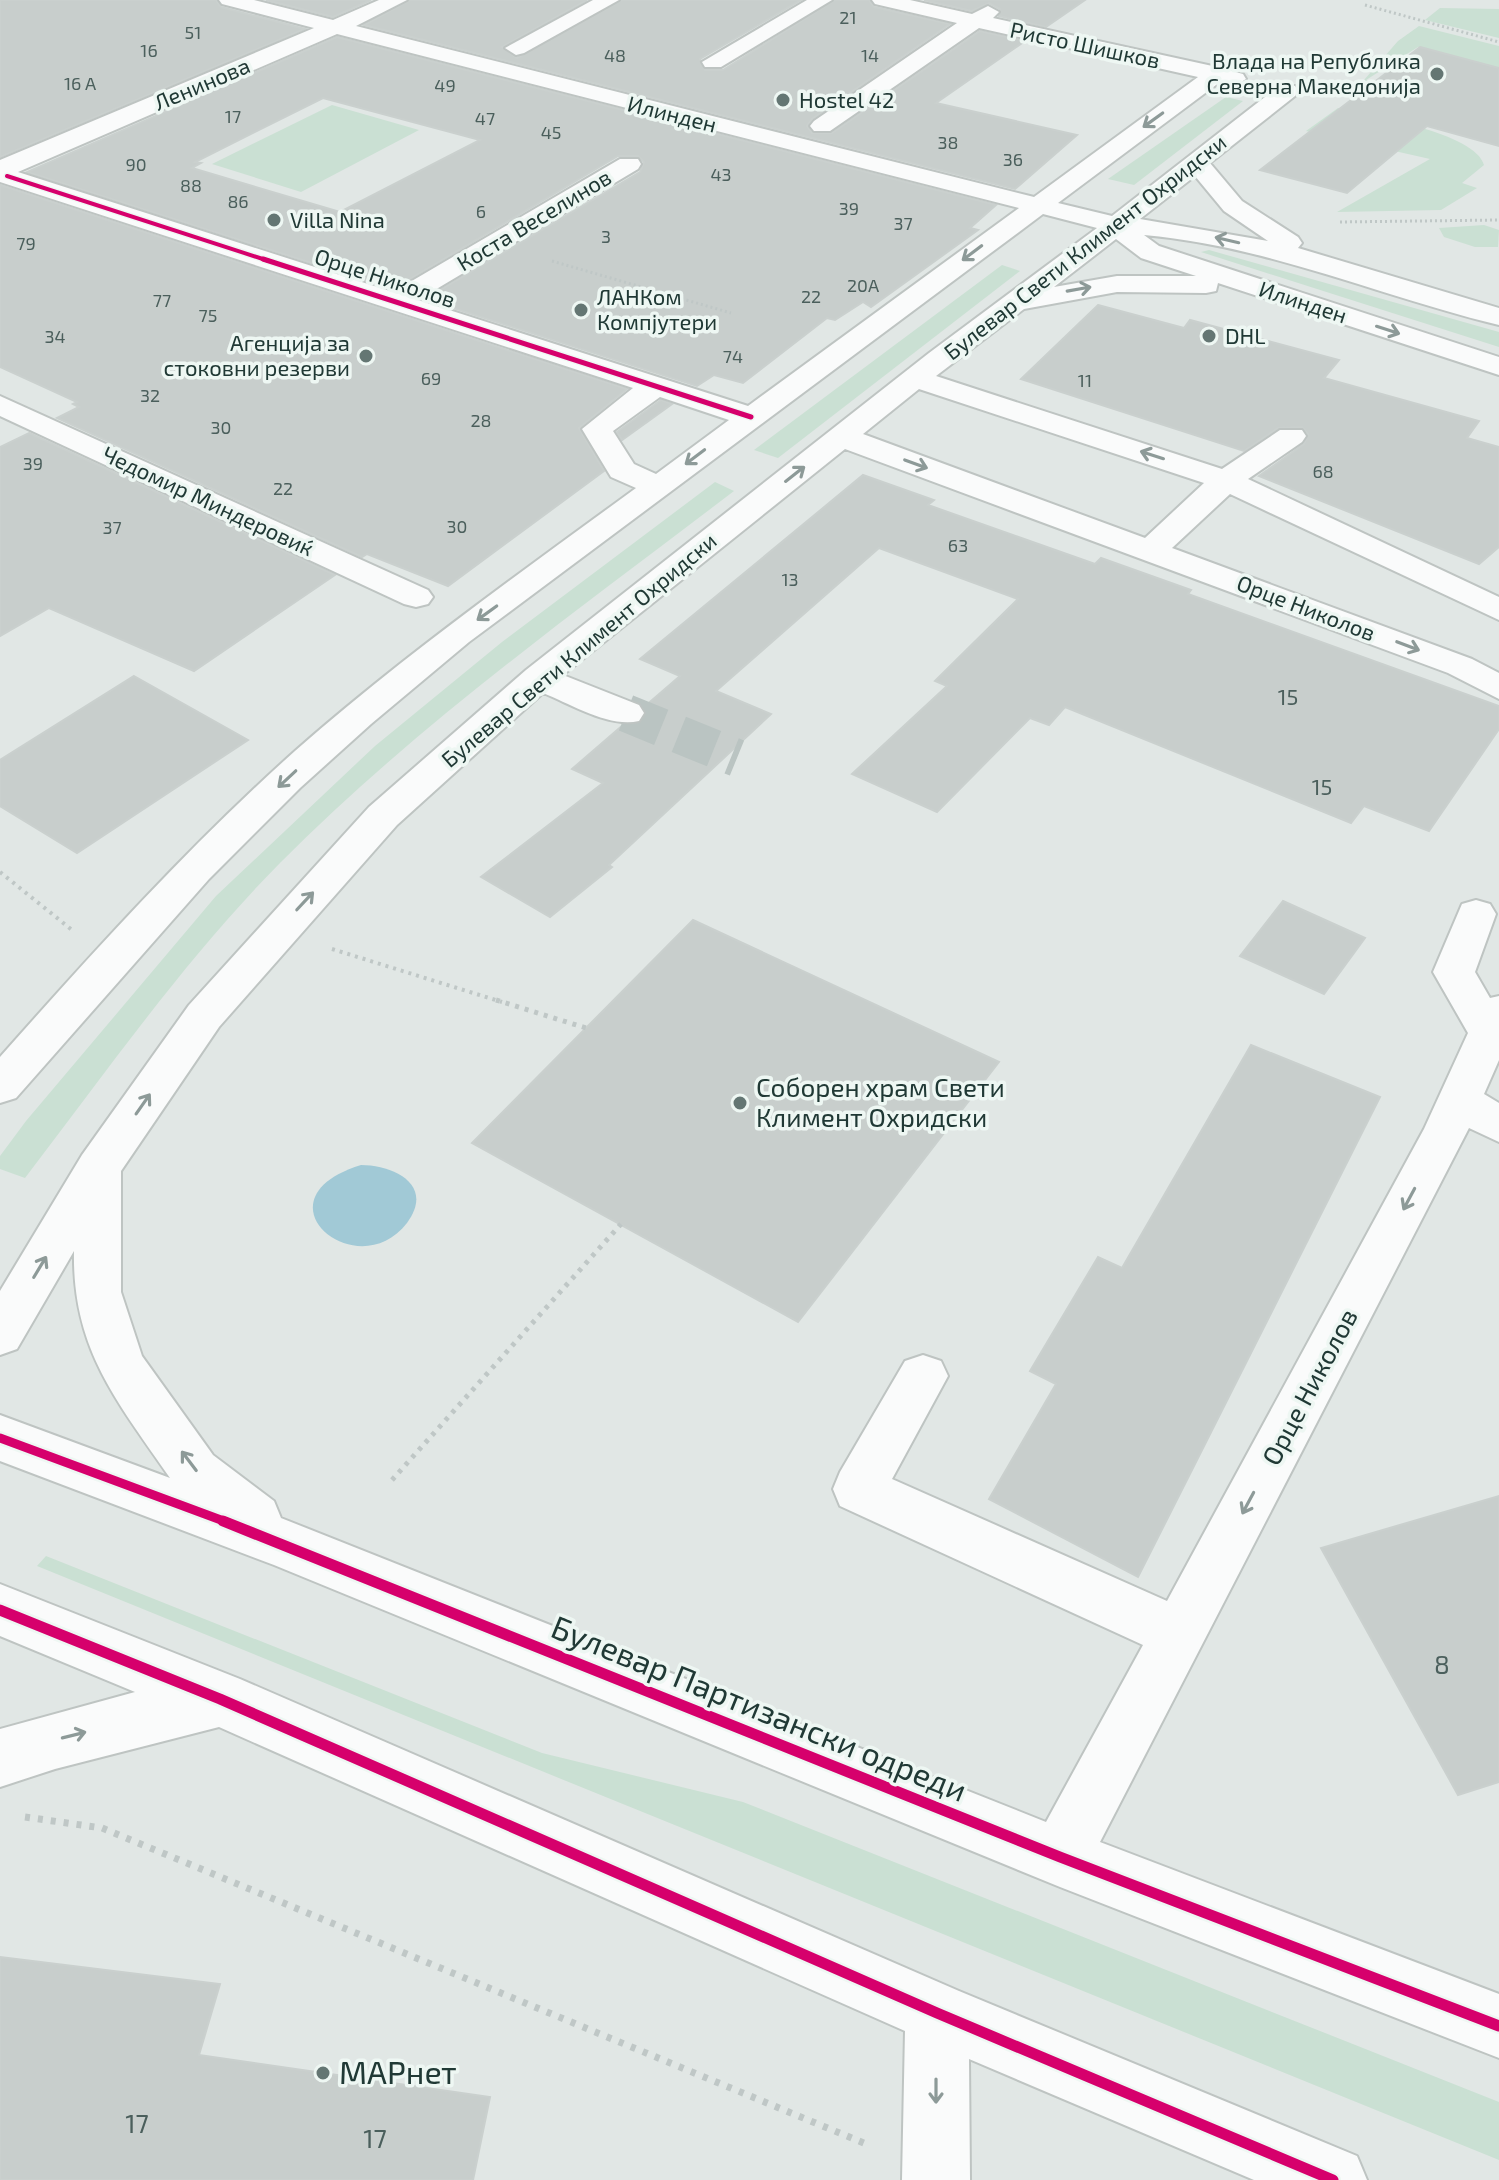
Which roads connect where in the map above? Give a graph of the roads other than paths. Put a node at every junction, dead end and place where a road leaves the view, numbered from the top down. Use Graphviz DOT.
graph roads {
  1 [pos="229,0"];
  2 [pos="397,0"];
  3 [pos="609,0"];
  4 [pos="822,0"];
  5 [pos="882,0"];
  6 [pos="1007,0"];
  7 [pos="975,21"];
  8 [pos="333,27"];
  9 [pos="516,48"];
  10 [pos="713,62"];
  11 [pos="1217,74"];
  12 [pos="1287,91"];
  13 [pos="822,126"];
  14 [pos="1196,162"];
  15 [pos="629,164"];
  16 [pos="3,172"];
  17 [pos="1034,206"];
  18 [pos="1115,225"];
  19 [pos="1330,265"];
  20 [pos="1287,298"];
  21 [pos="397,301"];
  22 [pos="1004,310"];
  23 [pos="1499,317"];
  24 [pos="1499,366"];
  25 [pos="916,379"];
  26 [pos="657,385"];
  27 [pos="0,405"];
  28 [pos="751,417"];
  29 [pos="1291,436"];
  30 [pos="842,437"];
  31 [pos="1226,480"];
  32 [pos="657,486"];
  33 [pos="1151,550"];
  34 [pos="416,597"];
  35 [pos="1485,636"];
  36 [pos="538,678"];
  37 [pos="1499,688"];
  38 [pos="626,713"];
  39 [pos="1476,914"];
  40 [pos="1494,1023"];
  41 [pos="0,1086"];
  42 [pos="1460,1100"];
  43 [pos="1499,1125"];
  44 [pos="98,1168"];
  45 [pos="0,1334"];
  46 [pos="923,1376"];
  47 [pos="0,1438"];
  48 [pos="292,1547"];
  49 [pos="0,1610"];
  50 [pos="1179,1634"];
  51 [pos="220,1699"];
  52 [pos="0,1758"];
  53 [pos="1060,1857"];
  54 [pos="937,2013"];
  55 [pos="1499,2026"];
  56 [pos="936,2177"];
  57 [pos="1333,2180"];
  1 -- 8 [label="street, Илинден"];
  2 -- 8 [label="street, Ленинова"];
  3 -- 9 [label="street"];
  4 -- 10 [label="street"];
  5 -- 7 [label="street, Ристо Шишков"];
  6 -- 7 [label="street"];
  7 -- 11 [label="street, Ристо Шишков"];
  7 -- 13 [label="street"];
  8 -- 16 [label="street, Ленинова"];
  8 -- 17 [label="street, Илинден"];
  11 -- 12 [label="street, Ристо Шишков"];
  11 -- 17 [label="street, one-way"];
  12 -- 14 [label="street, Булевар Свети Климент Охридски"];
  14 -- 18 [label="street, Булевар Свети Климент Охридски"];
  14 -- 19 [label="street"];
  15 -- 21 [label="street, Коста Веселинов"];
  16 -- 21 [label="street, Орце Николов"];
  17 -- 18 [label="street, Илинден"];
  17 -- 28 [label="street, one-way"];
  19 -- 18 [label="street, Илинден, one-way"];
  18 -- 20 [label="street, Илинден"];
  18 -- 22 [label="street, Булевар Свети Климент Охридски"];
  19 -- 23 [label="street, Илинден"];
  22 -- 20 [label="street, one-way"];
  20 -- 24 [label="street, Илинден, one-way"];
  21 -- 26 [label="street, Орце Николов"];
  22 -- 25 [label="street, Булевар Свети Климент Охридски"];
  25 -- 30 [label="street, Булевар Свети Климент Охридски"];
  31 -- 25 [label="street, Орце Николов, one-way"];
  26 -- 28 [label="street, Орце Николов"];
  26 -- 32 [label="street"];
  27 -- 34 [label="street, Чедомир Миндеровиќ"];
  28 -- 32 [label="street, one-way"];
  29 -- 31 [label="street"];
  30 -- 33 [label="street, Орце Николов, one-way"];
  36 -- 30 [label="street, Булевар Свети Климент Охридски, one-way"];
  31 -- 33 [label="street"];
  31 -- 35 [label="street, Орце Николов"];
  32 -- 41 [label="street, one-way"];
  33 -- 35 [label="street, Орце Николов, one-way"];
  35 -- 37 [label="street, Орце Николов"];
  36 -- 38 [label="street"];
  44 -- 36 [label="street, Булевар Свети Климент Охридски, one-way"];
  39 -- 40 [label="street"];
  40 -- 42 [label="street, Орце Николов"];
  42 -- 43 [label="street"];
  42 -- 50 [label="street, Орце Николов, one-way"];
  45 -- 44 [label="street, Булевар Свети Климент Охридски, one-way"];
  48 -- 44 [label="street, one-way"];
  46 -- 50 [label="street"];
  47 -- 48 [label="street, Булевар Партизански одреди"];
  48 -- 53 [label="street, Булевар Партизански одреди"];
  49 -- 51 [label="street"];
  50 -- 53 [label="street, Орце Николов"];
  52 -- 51 [label="street, one-way"];
  51 -- 54 [label="street"];
  53 -- 55 [label="street, Булевар Партизански одреди"];
  54 -- 56 [label="street, one-way"];
  54 -- 57 [label="street"];
}
